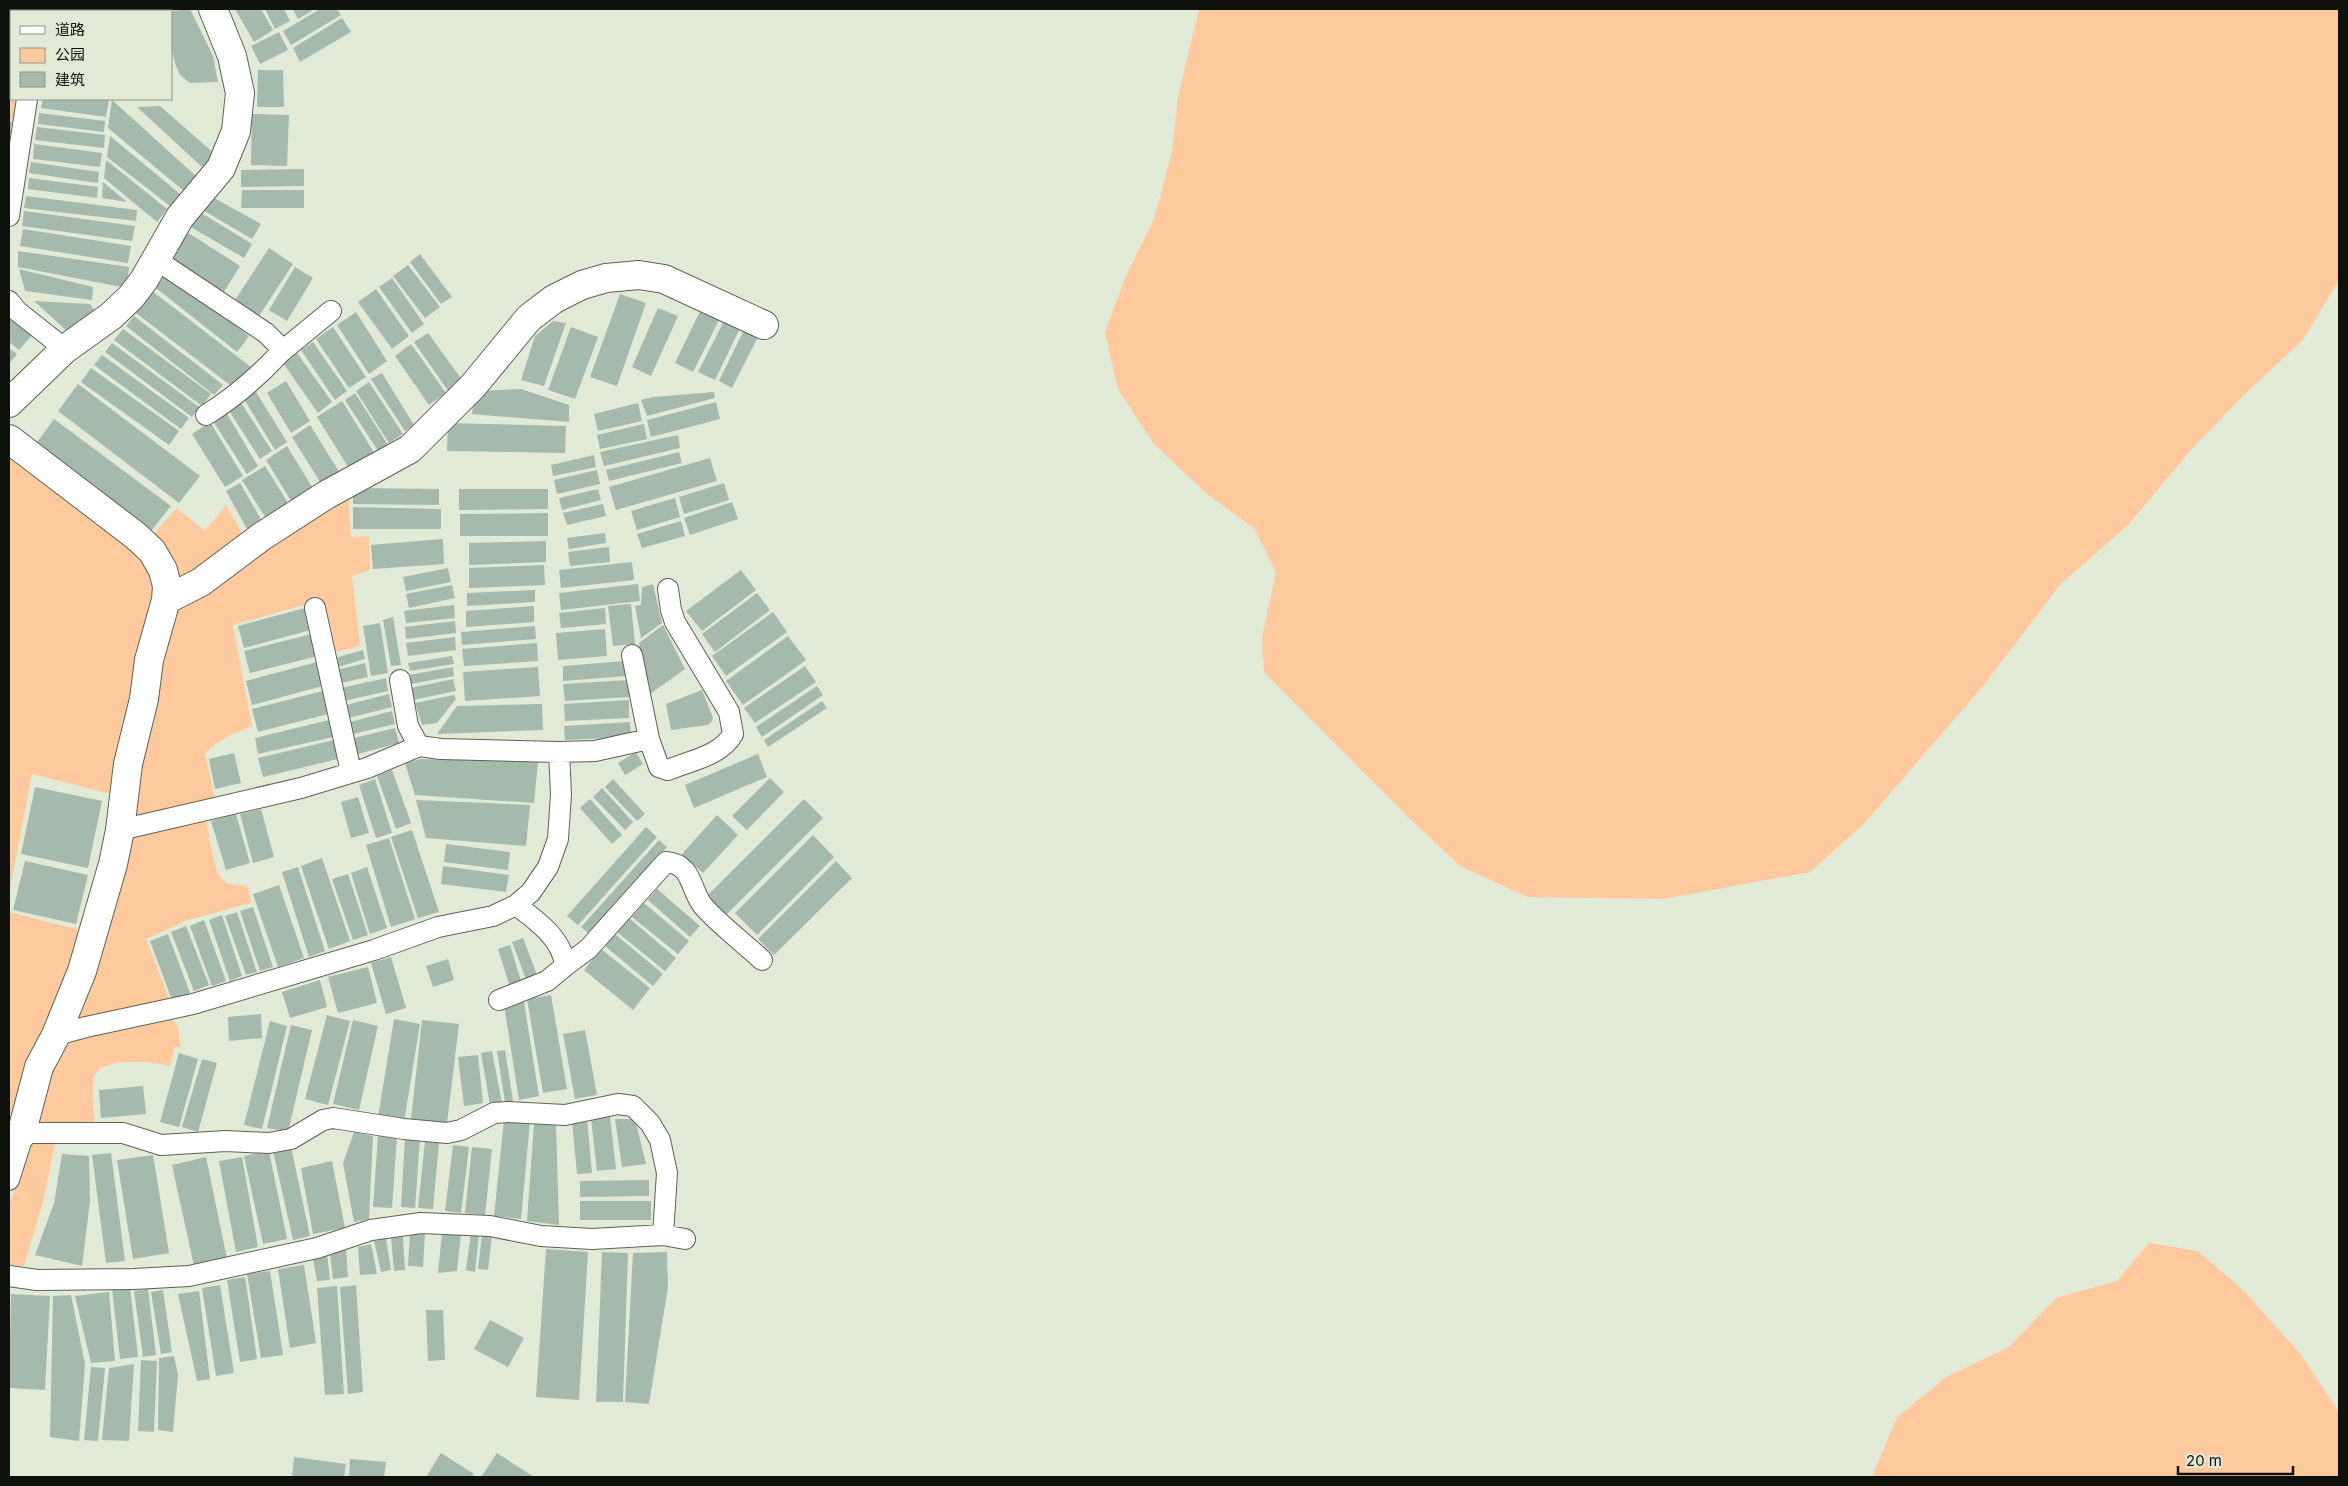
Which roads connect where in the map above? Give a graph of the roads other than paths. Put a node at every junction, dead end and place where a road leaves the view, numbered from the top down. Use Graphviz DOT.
graph roads {
  1 [pos="213,9"];
  2 [pos="27,100"];
  3 [pos="9,216"];
  4 [pos="154,260"];
  5 [pos="9,301"];
  6 [pos="331,311"];
  7 [pos="764,325"];
  8 [pos="65,349"];
  9 [pos="280,352"];
  10 [pos="9,403"];
  11 [pos="206,415"];
  12 [pos="9,439"];
  13 [pos="668,589"];
  14 [pos="166,600"];
  15 [pos="315,608"];
  16 [pos="632,655"];
  17 [pos="400,680"];
  18 [pos="649,739"];
  19 [pos="419,746"];
  20 [pos="559,752"];
  21 [pos="351,772"];
  22 [pos="120,830"];
  23 [pos="516,905"];
  24 [pos="762,960"];
  25 [pos="565,966"];
  26 [pos="499,1000"];
  27 [pos="56,1035"];
  28 [pos="15,1141"];
  29 [pos="9,1180"];
  30 [pos="663,1235"];
  31 [pos="685,1239"];
  32 [pos="9,1276"];
  1 -- 4 [label="street"];
  2 -- 3 [label="lane"];
  4 -- 8 [label="street"];
  4 -- 9 [label="lane"];
  5 -- 8 [label="lane"];
  6 -- 9 [label="lane"];
  7 -- 14 [label="street"];
  8 -- 10 [label="street"];
  9 -- 11 [label="lane"];
  12 -- 14 [label="street"];
  13 -- 18 [label="lane"];
  14 -- 22 [label="street"];
  15 -- 21 [label="lane"];
  16 -- 18 [label="lane"];
  17 -- 19 [label="lane"];
  18 -- 20 [label="lane"];
  19 -- 20 [label="lane"];
  19 -- 21 [label="lane"];
  20 -- 23 [label="lane"];
  21 -- 22 [label="lane"];
  22 -- 27 [label="street"];
  23 -- 25 [label="lane"];
  23 -- 27 [label="lane"];
  24 -- 25 [label="lane"];
  25 -- 26 [label="lane"];
  27 -- 28 [label="street"];
  28 -- 29 [label="lane"];
  28 -- 30 [label="lane"];
  30 -- 31 [label="lane"];
  30 -- 32 [label="lane"];
}
